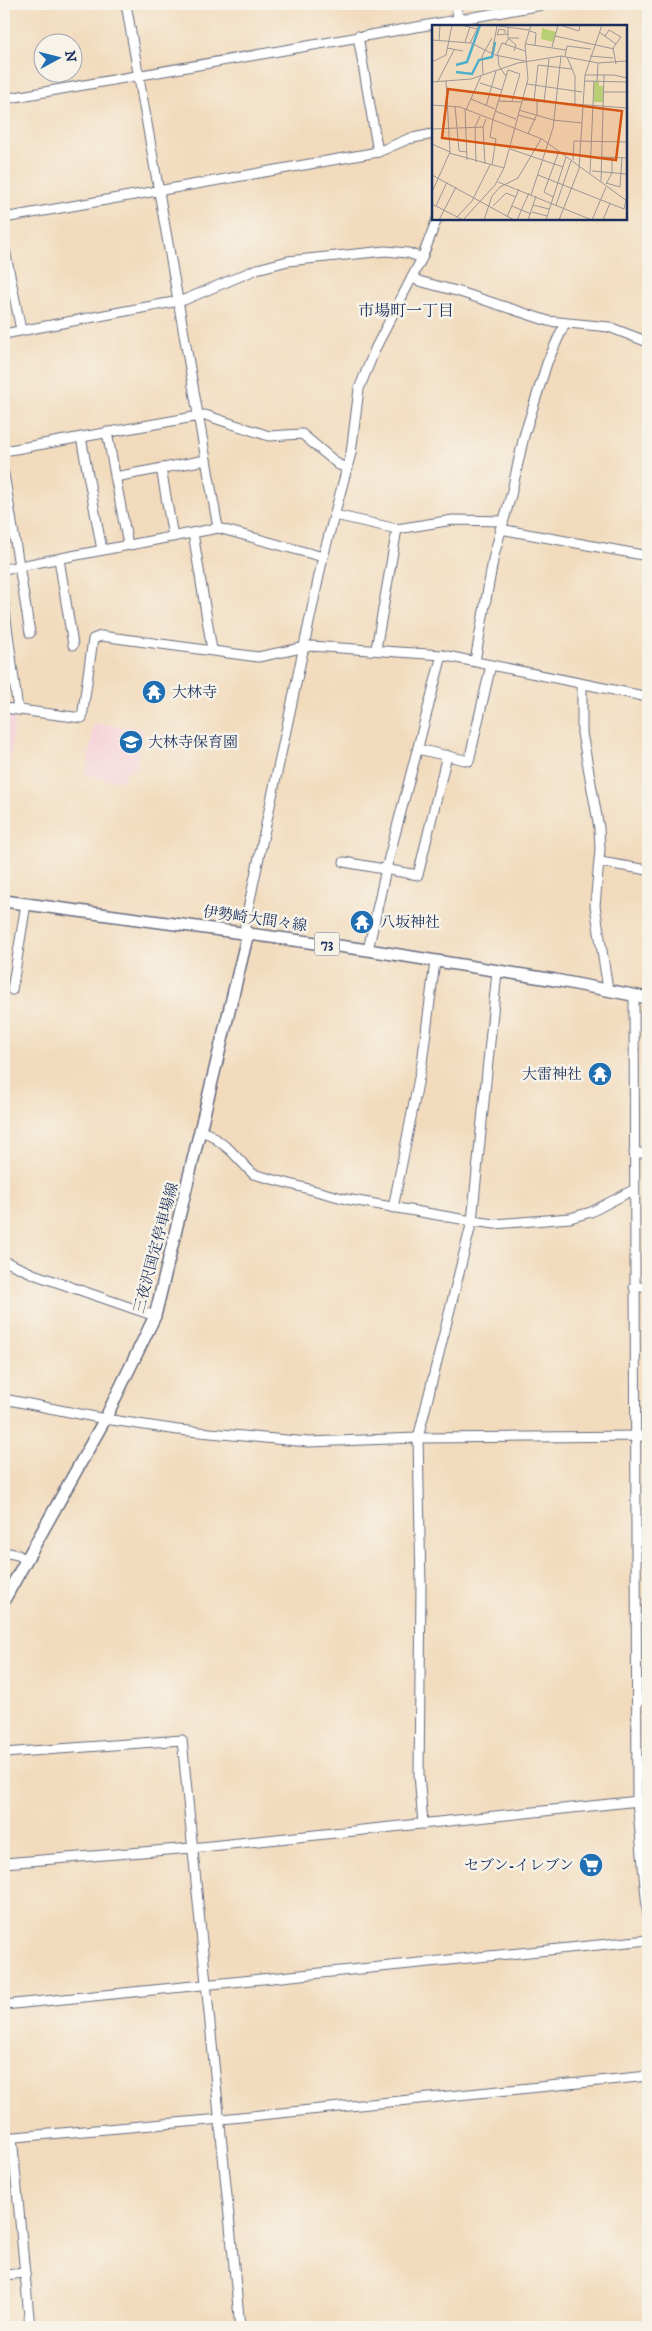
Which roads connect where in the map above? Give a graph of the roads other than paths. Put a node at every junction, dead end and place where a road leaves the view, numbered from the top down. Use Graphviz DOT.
graph roads {
  1 [pos="126,4"];
  2 [pos="456,4"];
  3 [pos="548,4"];
  4 [pos="458,22"];
  5 [pos="437,25"];
  6 [pos="432,26"];
  7 [pos="358,36"];
  8 [pos="138,76"];
  9 [pos="4,100"];
  10 [pos="432,134"];
  11 [pos="378,152"];
  12 [pos="158,190"];
  13 [pos="4,218"];
  14 [pos="437,220"];
  15 [pos="4,245"];
  16 [pos="422,258"];
  17 [pos="412,277"];
  18 [pos="177,302"];
  19 [pos="565,324"];
  20 [pos="21,330"];
  21 [pos="648,331"];
  22 [pos="4,334"];
  23 [pos="647,341"];
  24 [pos="198,416"];
  25 [pos="107,432"];
  26 [pos="81,437"];
  27 [pos="4,450"];
  28 [pos="206,460"];
  29 [pos="161,468"];
  30 [pos="348,468"];
  31 [pos="4,474"];
  32 [pos="115,477"];
  33 [pos="335,515"];
  34 [pos="502,525"];
  35 [pos="218,528"];
  36 [pos="397,529"];
  37 [pos="193,533"];
  38 [pos="173,537"];
  39 [pos="128,546"];
  40 [pos="102,550"];
  41 [pos="648,556"];
  42 [pos="323,557"];
  43 [pos="59,558"];
  44 [pos="19,566"];
  45 [pos="4,569"];
  46 [pos="4,604"];
  47 [pos="30,633"];
  48 [pos="73,645"];
  49 [pos="305,647"];
  50 [pos="376,649"];
  51 [pos="212,650"];
  52 [pos="442,655"];
  53 [pos="475,661"];
  54 [pos="491,665"];
  55 [pos="582,684"];
  56 [pos="648,697"];
  57 [pos="4,708"];
  58 [pos="18,710"];
  59 [pos="418,749"];
  60 [pos="447,756"];
  61 [pos="344,862"];
  62 [pos="600,862"];
  63 [pos="386,869"];
  64 [pos="648,870"];
  65 [pos="4,901"];
  66 [pos="26,904"];
  67 [pos="248,933"];
  68 [pos="368,950"];
  69 [pos="435,962"];
  70 [pos="497,972"];
  71 [pos="12,990"];
  72 [pos="608,990"];
  73 [pos="634,995"];
  74 [pos="648,998"];
  75 [pos="201,1131"];
  76 [pos="634,1153"];
  77 [pos="648,1153"];
  78 [pos="633,1190"];
  79 [pos="393,1208"];
  80 [pos="472,1221"];
  81 [pos="4,1261"];
  82 [pos="634,1287"];
  83 [pos="648,1287"];
  84 [pos="155,1316"];
  85 [pos="4,1399"];
  86 [pos="105,1419"];
  87 [pos="634,1436"];
  88 [pos="648,1436"];
  89 [pos="418,1438"];
  90 [pos="4,1552"];
  91 [pos="26,1560"];
  92 [pos="4,1600"];
  93 [pos="648,1699"];
  94 [pos="638,1700"];
  95 [pos="4,1753"];
  96 [pos="648,1800"];
  97 [pos="637,1801"];
  98 [pos="423,1824"];
  99 [pos="192,1848"];
  100 [pos="4,1863"];
  101 [pos="648,1918"];
  102 [pos="648,1940"];
  103 [pos="207,1985"];
  104 [pos="4,2005"];
  105 [pos="648,2076"];
  106 [pos="221,2119"];
  107 [pos="8,2137"];
  108 [pos="25,2273"];
  109 [pos="4,2275"];
  110 [pos="30,2327"];
  111 [pos="240,2327"];
  1 -- 8 [label="street"];
  2 -- 4 [label="street"];
  3 -- 4 [label="street"];
  4 -- 5 [label="street"];
  6 -- 7 [label="street"];
  7 -- 8 [label="street"];
  7 -- 11 [label="street"];
  8 -- 9 [label="street"];
  8 -- 12 [label="street"];
  10 -- 11 [label="street"];
  11 -- 12 [label="street"];
  12 -- 13 [label="street"];
  12 -- 18 [label="street"];
  14 -- 16 [label="street"];
  15 -- 20 [label="street"];
  16 -- 17 [label="street"];
  16 -- 18 [label="street"];
  17 -- 19 [label="street"];
  17 -- 30 [label="street"];
  18 -- 20 [label="street"];
  18 -- 24 [label="street"];
  19 -- 23 [label="street"];
  19 -- 34 [label="street"];
  20 -- 22 [label="street"];
  21 -- 23 [label="street"];
  24 -- 25 [label="street"];
  24 -- 28 [label="street"];
  24 -- 30 [label="street"];
  25 -- 26 [label="street"];
  25 -- 32 [label="street"];
  26 -- 27 [label="street"];
  26 -- 40 [label="street"];
  28 -- 29 [label="street"];
  28 -- 35 [label="street"];
  29 -- 32 [label="street"];
  29 -- 38 [label="street"];
  30 -- 33 [label="street"];
  31 -- 44 [label="street"];
  32 -- 39 [label="street"];
  33 -- 36 [label="street"];
  33 -- 42 [label="street"];
  34 -- 36 [label="street"];
  34 -- 41 [label="street"];
  34 -- 53 [label="street"];
  35 -- 37 [label="street"];
  35 -- 42 [label="street"];
  36 -- 50 [label="street"];
  37 -- 38 [label="street"];
  37 -- 51 [label="street"];
  38 -- 39 [label="street"];
  39 -- 40 [label="street"];
  40 -- 43 [label="street"];
  42 -- 49 [label="street"];
  43 -- 44 [label="street"];
  43 -- 48 [label="street"];
  44 -- 45 [label="street"];
  44 -- 47 [label="street"];
  46 -- 58 [label="street"];
  49 -- 50 [label="street"];
  49 -- 51 [label="street"];
  49 -- 67 [label="street"];
  50 -- 52 [label="street"];
  51 -- 58 [label="street"];
  52 -- 53 [label="street"];
  52 -- 59 [label="street"];
  53 -- 54 [label="street"];
  54 -- 55 [label="street"];
  54 -- 60 [label="street"];
  55 -- 56 [label="street"];
  55 -- 62 [label="street"];
  57 -- 58 [label="street"];
  59 -- 60 [label="street"];
  59 -- 63 [label="street"];
  60 -- 63 [label="street"];
  61 -- 63 [label="street"];
  62 -- 64 [label="street"];
  62 -- 72 [label="street"];
  63 -- 68 [label="street"];
  65 -- 66 [label="main road, 伊勢崎大間々線 / 73"];
  66 -- 67 [label="main road, 伊勢崎大間々線 / 73"];
  66 -- 71 [label="street"];
  67 -- 68 [label="main road, 伊勢崎大間々線 / 73"];
  67 -- 75 [label="main road, 三夜沢国定停車場線"];
  68 -- 69 [label="main road, 伊勢崎大間々線 / 73"];
  69 -- 70 [label="main road, 伊勢崎大間々線 / 73"];
  69 -- 79 [label="street"];
  70 -- 72 [label="main road, 伊勢崎大間々線 / 73"];
  70 -- 80 [label="street"];
  72 -- 73 [label="main road, 伊勢崎大間々線 / 73"];
  73 -- 74 [label="main road, 伊勢崎大間々線 / 73"];
  73 -- 76 [label="street"];
  75 -- 79 [label="street"];
  75 -- 84 [label="main road, 三夜沢国定停車場線"];
  76 -- 77 [label="street"];
  76 -- 78 [label="street"];
  78 -- 80 [label="street"];
  78 -- 82 [label="street"];
  79 -- 80 [label="street"];
  80 -- 89 [label="street"];
  81 -- 84 [label="street"];
  82 -- 83 [label="street"];
  82 -- 87 [label="street"];
  84 -- 86 [label="main road, 三夜沢国定停車場線"];
  85 -- 86 [label="street"];
  86 -- 89 [label="street"];
  86 -- 91 [label="main road, 三夜沢国定停車場線"];
  87 -- 88 [label="street"];
  87 -- 89 [label="street"];
  87 -- 94 [label="street"];
  89 -- 98 [label="street"];
  90 -- 91 [label="street"];
  91 -- 92 [label="main road, 三夜沢国定停車場線"];
  93 -- 94 [label="street"];
  94 -- 97 [label="street"];
  95 -- 99 [label="street"];
  96 -- 97 [label="street"];
  97 -- 98 [label="street"];
  97 -- 101 [label="street"];
  98 -- 99 [label="street"];
  99 -- 100 [label="street"];
  99 -- 103 [label="street"];
  102 -- 103 [label="street"];
  103 -- 104 [label="street"];
  103 -- 106 [label="street"];
  105 -- 106 [label="street"];
  106 -- 107 [label="street"];
  106 -- 111 [label="street"];
  107 -- 108 [label="street"];
  108 -- 109 [label="street"];
  108 -- 110 [label="street"];
}
